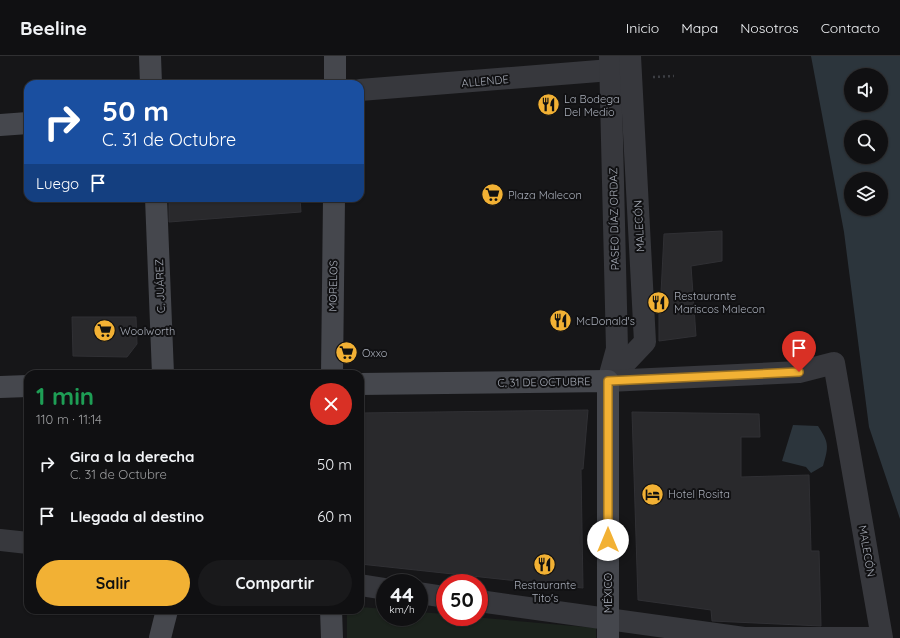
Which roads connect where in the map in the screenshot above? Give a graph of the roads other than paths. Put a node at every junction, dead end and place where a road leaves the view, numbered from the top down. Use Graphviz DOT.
graph roads {
  1 [pos="150,56"];
  2 [pos="334,56"];
  3 [pos="630,56"];
  4 [pos="610,63"];
  5 [pos="151,80"];
  6 [pos="335,80"];
  7 [pos="364,90"];
  8 [pos="24,123"];
  9 [pos="0,125"];
  10 [pos="156,202"];
  11 [pos="334,202"];
  12 [pos="163,370"];
  13 [pos="332,370"];
  14 [pos="799,372"];
  15 [pos="608,381"];
  16 [pos="364,384"];
  17 [pos="24,386"];
  18 [pos="0,387"];
  19 [pos="0,540"];
  20 [pos="24,543"];
  21 [pos="364,586"];
  22 [pos="376,588"];
  23 [pos="488,604"];
  24 [pos="165,614"];
  25 [pos="331,614"];
  26 [pos="608,629"];
  27 [pos="160,638"];
  28 [pos="332,638"];
  29 [pos="744,638"];
  1 -- 5 [label="main road"];
  2 -- 6 [label="main road"];
  3 -- 15 [label="street, MALECÓN"];
  4 -- 7 [label="street, ALLENDE"];
  4 -- 15 [label="street, PASEO DÍAZ ORDAZ"];
  8 -- 9 [label="main road"];
  10 -- 12 [label="main road, C. JUÁREZ"];
  11 -- 13 [label="main road, MORELOS"];
  14 -- 15 [label="street, C. 31 DE OCTUBRE"];
  14 -- 29 [label="street, MALECÓN"];
  15 -- 16 [label="main road, C. 31 DE OCTUBRE"];
  15 -- 26 [label="main road, MÉXICO"];
  17 -- 18 [label="main road"];
  19 -- 20 [label="street"];
  21 -- 22 [label="street"];
  23 -- 26 [label="street"];
  24 -- 27 [label="main road"];
  25 -- 28 [label="main road"];
  26 -- 29 [label="street"];
}
